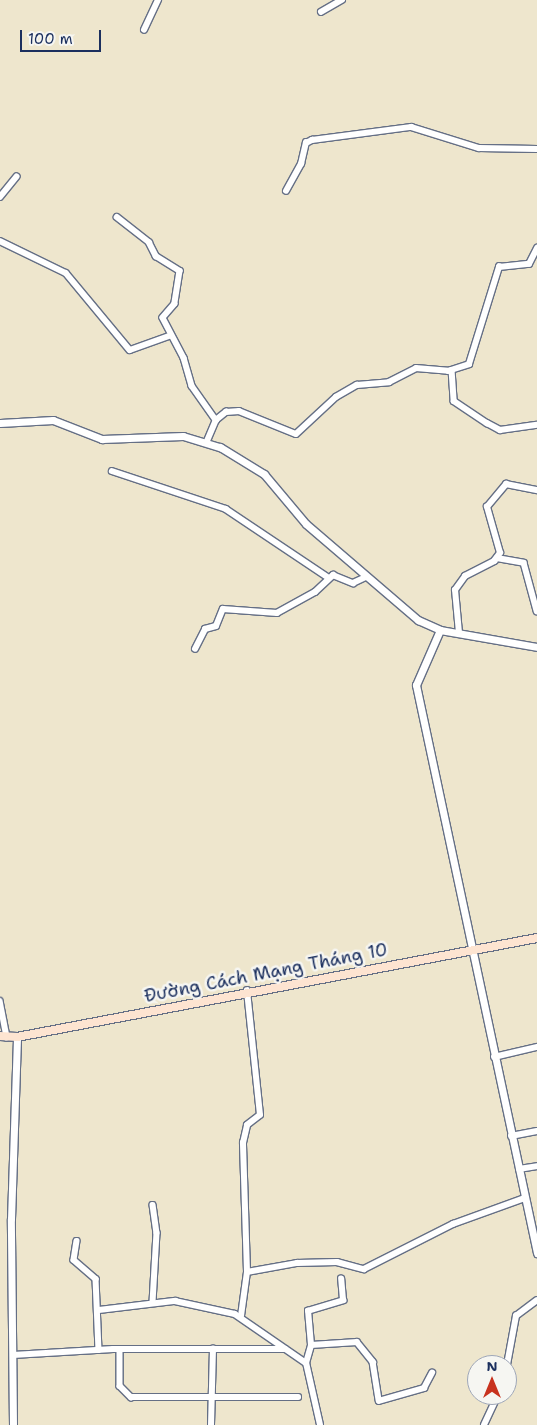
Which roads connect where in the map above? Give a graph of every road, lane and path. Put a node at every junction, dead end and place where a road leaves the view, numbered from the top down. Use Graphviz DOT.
graph roads {
  1 [pos="158,0"];
  2 [pos="342,0"];
  3 [pos="321,12"];
  4 [pos="144,30"];
  5 [pos="537,149"];
  6 [pos="16,177"];
  7 [pos="286,191"];
  8 [pos="0,197"];
  9 [pos="117,216"];
  10 [pos="0,241"];
  11 [pos="537,248"];
  12 [pos="169,336"];
  13 [pos="452,370"];
  14 [pos="216,420"];
  15 [pos="0,423"];
  16 [pos="537,425"];
  17 [pos="207,441"];
  18 [pos="112,471"];
  19 [pos="537,490"];
  20 [pos="497,558"];
  21 [pos="366,576"];
  22 [pos="329,578"];
  23 [pos="537,611"];
  24 [pos="440,630"];
  25 [pos="459,633"];
  26 [pos="537,647"];
  27 [pos="195,649"];
  28 [pos="537,938"];
  29 [pos="470,951"];
  30 [pos="247,990"];
  31 [pos="0,1001"];
  32 [pos="4,1037"];
  33 [pos="17,1037"];
  34 [pos="537,1047"];
  35 [pos="494,1057"];
  36 [pos="537,1131"];
  37 [pos="511,1136"];
  38 [pos="537,1166"];
  39 [pos="519,1169"];
  40 [pos="525,1198"];
  41 [pos="152,1205"];
  42 [pos="76,1241"];
  43 [pos="536,1243"];
  44 [pos="537,1253"];
  45 [pos="247,1272"];
  46 [pos="341,1279"];
  47 [pos="537,1300"];
  48 [pos="154,1302"];
  49 [pos="99,1310"];
  50 [pos="241,1316"];
  51 [pos="311,1345"];
  52 [pos="120,1349"];
  53 [pos="213,1349"];
  54 [pos="285,1349"];
  55 [pos="99,1350"];
  56 [pos="13,1355"];
  57 [pos="509,1355"];
  58 [pos="306,1363"];
  59 [pos="432,1373"];
  60 [pos="298,1397"];
  61 [pos="211,1398"];
  62 [pos="493,1405"];
  63 [pos="13,1425"];
  64 [pos="211,1425"];
  65 [pos="320,1425"];
  66 [pos="484,1425"];
  1 -- 4 [label="street"];
  2 -- 3 [label="street"];
  5 -- 7 [label="street"];
  6 -- 8 [label="street"];
  9 -- 12 [label="street"];
  10 -- 12 [label="street"];
  11 -- 13 [label="street"];
  12 -- 14 [label="street"];
  13 -- 14 [label="street"];
  13 -- 16 [label="street"];
  14 -- 17 [label="street"];
  15 -- 17 [label="street"];
  17 -- 21 [label="street"];
  18 -- 22 [label="street"];
  19 -- 20 [label="street"];
  20 -- 23 [label="street"];
  20 -- 25 [label="street"];
  21 -- 22 [label="street"];
  21 -- 24 [label="street"];
  22 -- 27 [label="street"];
  24 -- 25 [label="street"];
  24 -- 29 [label="street"];
  25 -- 26 [label="street"];
  28 -- 29 [label="main road, Đường Cách Mạng Tháng 10"];
  29 -- 30 [label="main road, Đường Cách Mạng Tháng 10"];
  29 -- 35 [label="street"];
  30 -- 33 [label="main road, Đường Cách Mạng Tháng 10"];
  30 -- 45 [label="street"];
  31 -- 32 [label="street"];
  32 -- 33 [label="main road, Đường Cách Mạng Tháng 10"];
  33 -- 56 [label="street"];
  34 -- 35 [label="street"];
  35 -- 37 [label="street"];
  36 -- 37 [label="street"];
  37 -- 39 [label="street"];
  38 -- 39 [label="street"];
  39 -- 40 [label="street"];
  40 -- 43 [label="street"];
  40 -- 45 [label="street"];
  41 -- 48 [label="street"];
  42 -- 49 [label="street"];
  43 -- 44 [label="street"];
  45 -- 50 [label="street"];
  46 -- 51 [label="street"];
  47 -- 57 [label="street"];
  48 -- 49 [label="street"];
  48 -- 50 [label="street"];
  49 -- 55 [label="street"];
  50 -- 54 [label="street"];
  51 -- 58 [label="street"];
  51 -- 59 [label="street"];
  52 -- 53 [label="street"];
  52 -- 55 [label="street"];
  52 -- 61 [label="street"];
  53 -- 54 [label="street"];
  53 -- 61 [label="street"];
  54 -- 58 [label="street"];
  55 -- 56 [label="street"];
  56 -- 63 [label="street"];
  58 -- 65 [label="street"];
  60 -- 61 [label="street"];
  61 -- 64 [label="street"];
  62 -- 66 [label="street"];
}
